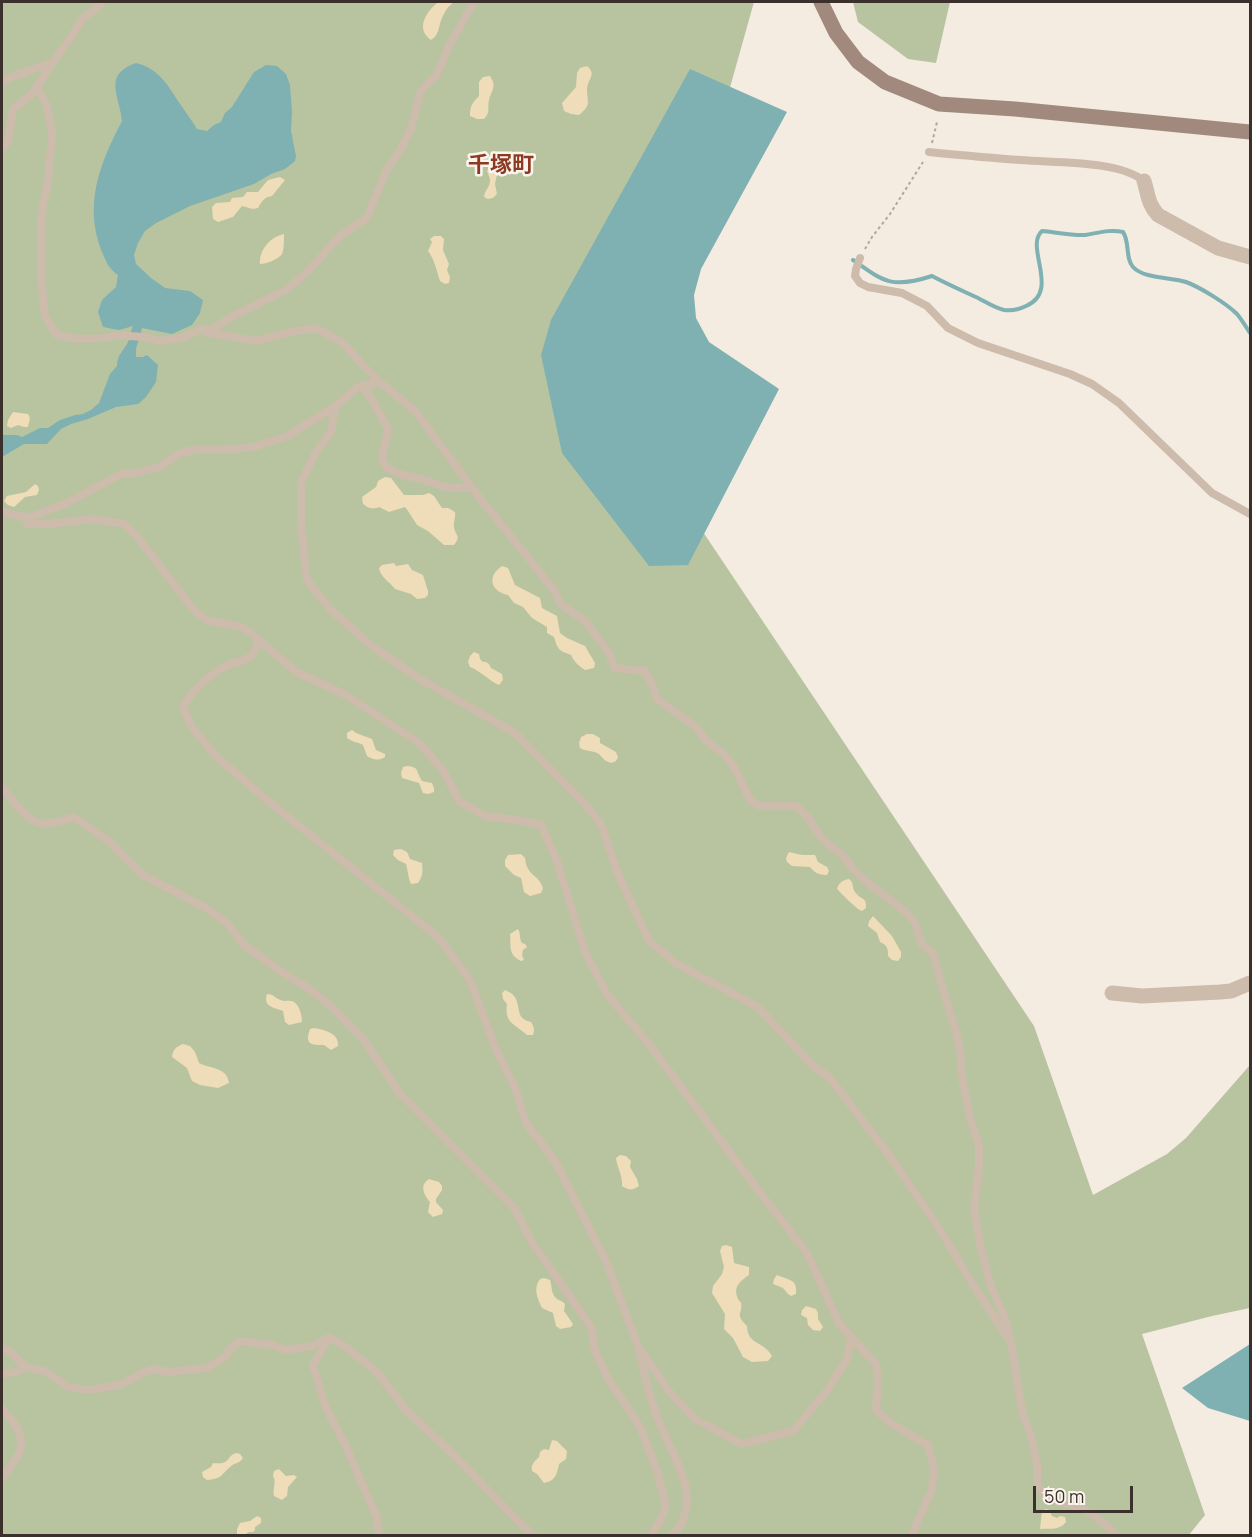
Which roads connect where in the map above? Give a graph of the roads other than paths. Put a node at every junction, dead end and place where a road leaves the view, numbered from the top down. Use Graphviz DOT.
graph roads {
  1 [pos="102,2"];
  2 [pos="474,2"];
  3 [pos="821,2"];
  4 [pos="54,62"];
  5 [pos="2,83"];
  6 [pos="37,87"];
  7 [pos="1251,132"];
  8 [pos="2,149"];
  9 [pos="928,152"];
  10 [pos="1144,181"];
  11 [pos="1251,257"];
  12 [pos="860,258"];
  13 [pos="199,330"];
  14 [pos="380,382"];
  15 [pos="363,386"];
  16 [pos="335,406"];
  17 [pos="472,488"];
  18 [pos="2,512"];
  19 [pos="1251,513"];
  20 [pos="27,518"];
  21 [pos="258,640"];
  22 [pos="2,787"];
  23 [pos="1251,983"];
  24 [pos="1112,993"];
  25 [pos="851,1336"];
  26 [pos="330,1337"];
  27 [pos="1011,1340"];
  28 [pos="638,1346"];
  29 [pos="2,1348"];
  30 [pos="26,1367"];
  31 [pos="2,1374"];
  32 [pos="2,1408"];
  33 [pos="2,1478"];
  34 [pos="379,1536"];
  35 [pos="534,1536"];
  36 [pos="650,1536"];
  37 [pos="672,1536"];
  38 [pos="911,1536"];
  39 [pos="1117,1536"];
  1 -- 4 [label="lane"];
  2 -- 13 [label="lane"];
  3 -- 7 [label="street"];
  4 -- 5 [label="lane"];
  4 -- 6 [label="lane"];
  6 -- 8 [label="lane"];
  6 -- 13 [label="lane"];
  9 -- 10 [label="lane"];
  10 -- 11 [label="street"];
  12 -- 19 [label="lane"];
  13 -- 14 [label="lane"];
  14 -- 15 [label="lane"];
  14 -- 17 [label="lane"];
  15 -- 16 [label="lane"];
  15 -- 17 [label="lane"];
  16 -- 20 [label="lane"];
  16 -- 27 [label="lane"];
  17 -- 27 [label="lane"];
  18 -- 20 [label="lane"];
  20 -- 21 [label="lane"];
  21 -- 25 [label="lane"];
  21 -- 28 [label="lane"];
  22 -- 36 [label="lane"];
  23 -- 24 [label="street"];
  25 -- 28 [label="lane"];
  25 -- 38 [label="lane"];
  26 -- 30 [label="lane"];
  26 -- 34 [label="lane"];
  26 -- 35 [label="lane"];
  27 -- 39 [label="lane"];
  28 -- 37 [label="lane"];
  29 -- 30 [label="lane"];
  30 -- 31 [label="lane"];
  32 -- 33 [label="lane"];
}
